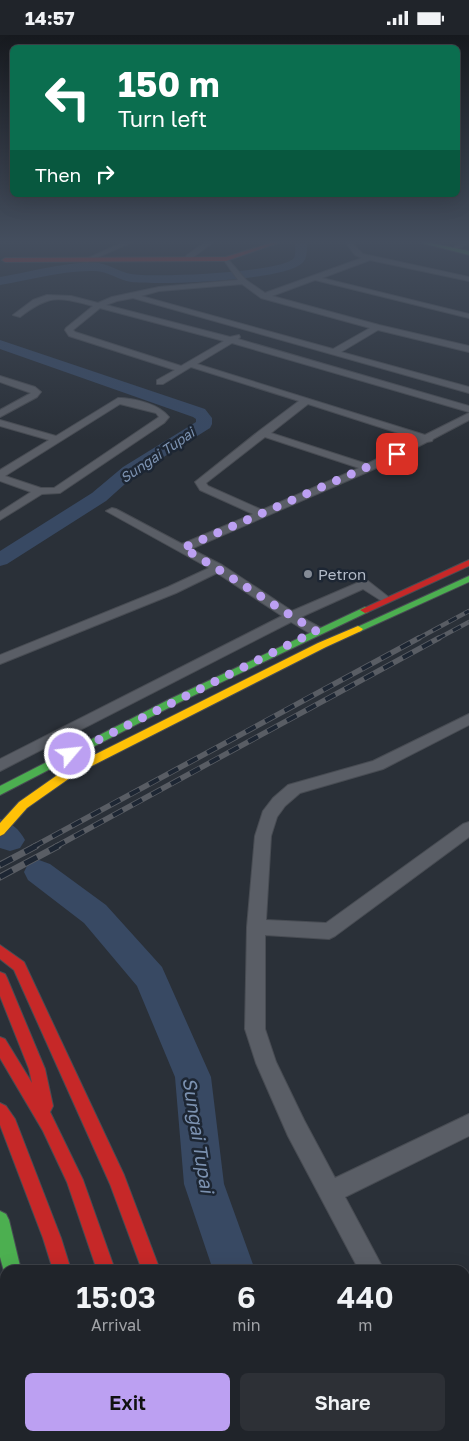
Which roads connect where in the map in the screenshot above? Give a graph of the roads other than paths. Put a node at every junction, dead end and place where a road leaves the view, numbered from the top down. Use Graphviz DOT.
graph roads {
  1 [pos="26,309"];
  2 [pos="95,309"];
  3 [pos="114,309"];
  4 [pos="178,309"];
  5 [pos="308,309"];
  6 [pos="439,309"];
  7 [pos="17,315"];
  8 [pos="469,316"];
  9 [pos="378,327"];
  10 [pos="250,329"];
  11 [pos="231,340"];
  12 [pos="469,349"];
  13 [pos="335,352"];
  14 [pos="186,367"];
  15 [pos="0,379"];
  16 [pos="160,382"];
  17 [pos="469,390"];
  18 [pos="306,401"];
  19 [pos="469,409"];
  20 [pos="0,414"];
  21 [pos="469,416"];
  22 [pos="0,423"];
  23 [pos="262,433"];
  24 [pos="57,439"];
  25 [pos="428,439"];
  26 [pos="368,468"];
  27 [pos="0,477"];
  28 [pos="40,491"];
  29 [pos="112,511"];
  30 [pos="261,513"];
  31 [pos="0,517"];
  32 [pos="183,548"];
  33 [pos="469,563"];
  34 [pos="218,568"];
  35 [pos="469,579"];
  36 [pos="385,599"];
  37 [pos="292,616"];
  38 [pos="316,631"];
  39 [pos="0,660"];
  40 [pos="469,719"];
  41 [pos="0,766"];
  42 [pos="0,791"];
  43 [pos="469,827"];
  44 [pos="0,831"];
  45 [pos="256,927"];
  46 [pos="0,951"];
  47 [pos="0,978"];
  48 [pos="0,1045"];
  49 [pos="0,1111"];
  50 [pos="49,1125"];
  51 [pos="469,1125"];
  52 [pos="331,1192"];
  53 [pos="0,1220"];
  54 [pos="11,1265"];
  55 [pos="60,1265"];
  56 [pos="104,1265"];
  57 [pos="149,1265"];
  58 [pos="369,1265"];
  1 -- 7 [label="street"];
  2 -- 14 [label="street"];
  3 -- 11 [label="street"];
  4 -- 10 [label="street"];
  5 -- 9 [label="street"];
  6 -- 8 [label="street"];
  9 -- 12 [label="street"];
  9 -- 13 [label="street"];
  10 -- 11 [label="street"];
  10 -- 13 [label="street"];
  11 -- 14 [label="street"];
  11 -- 19 [label="street"];
  13 -- 17 [label="street"];
  14 -- 16 [label="street"];
  14 -- 18 [label="street"];
  15 -- 20 [label="street"];
  18 -- 23 [label="street"];
  18 -- 25 [label="street"];
  21 -- 25 [label="street"];
  22 -- 24 [label="street"];
  23 -- 26 [label="street"];
  23 -- 30 [label="street"];
  24 -- 27 [label="street"];
  24 -- 28 [label="street"];
  25 -- 26 [label="street"];
  26 -- 30 [label="street"];
  27 -- 28 [label="street"];
  28 -- 31 [label="street"];
  29 -- 32 [label="street"];
  30 -- 32 [label="street"];
  32 -- 34 [label="street"];
  33 -- 36 [label="main road"];
  34 -- 37 [label="street"];
  34 -- 39 [label="street"];
  35 -- 44 [label="main road"];
  36 -- 37 [label="street"];
  36 -- 38 [label="main road"];
  37 -- 38 [label="street"];
  37 -- 41 [label="street"];
  38 -- 42 [label="main road"];
  40 -- 45 [label="street"];
  43 -- 45 [label="street"];
  45 -- 52 [label="street"];
  46 -- 57 [label="main road"];
  47 -- 50 [label="main road"];
  48 -- 50 [label="main road"];
  49 -- 55 [label="main road"];
  50 -- 56 [label="main road"];
  51 -- 52 [label="street"];
  52 -- 58 [label="street"];
  53 -- 54 [label="main road"];
}
